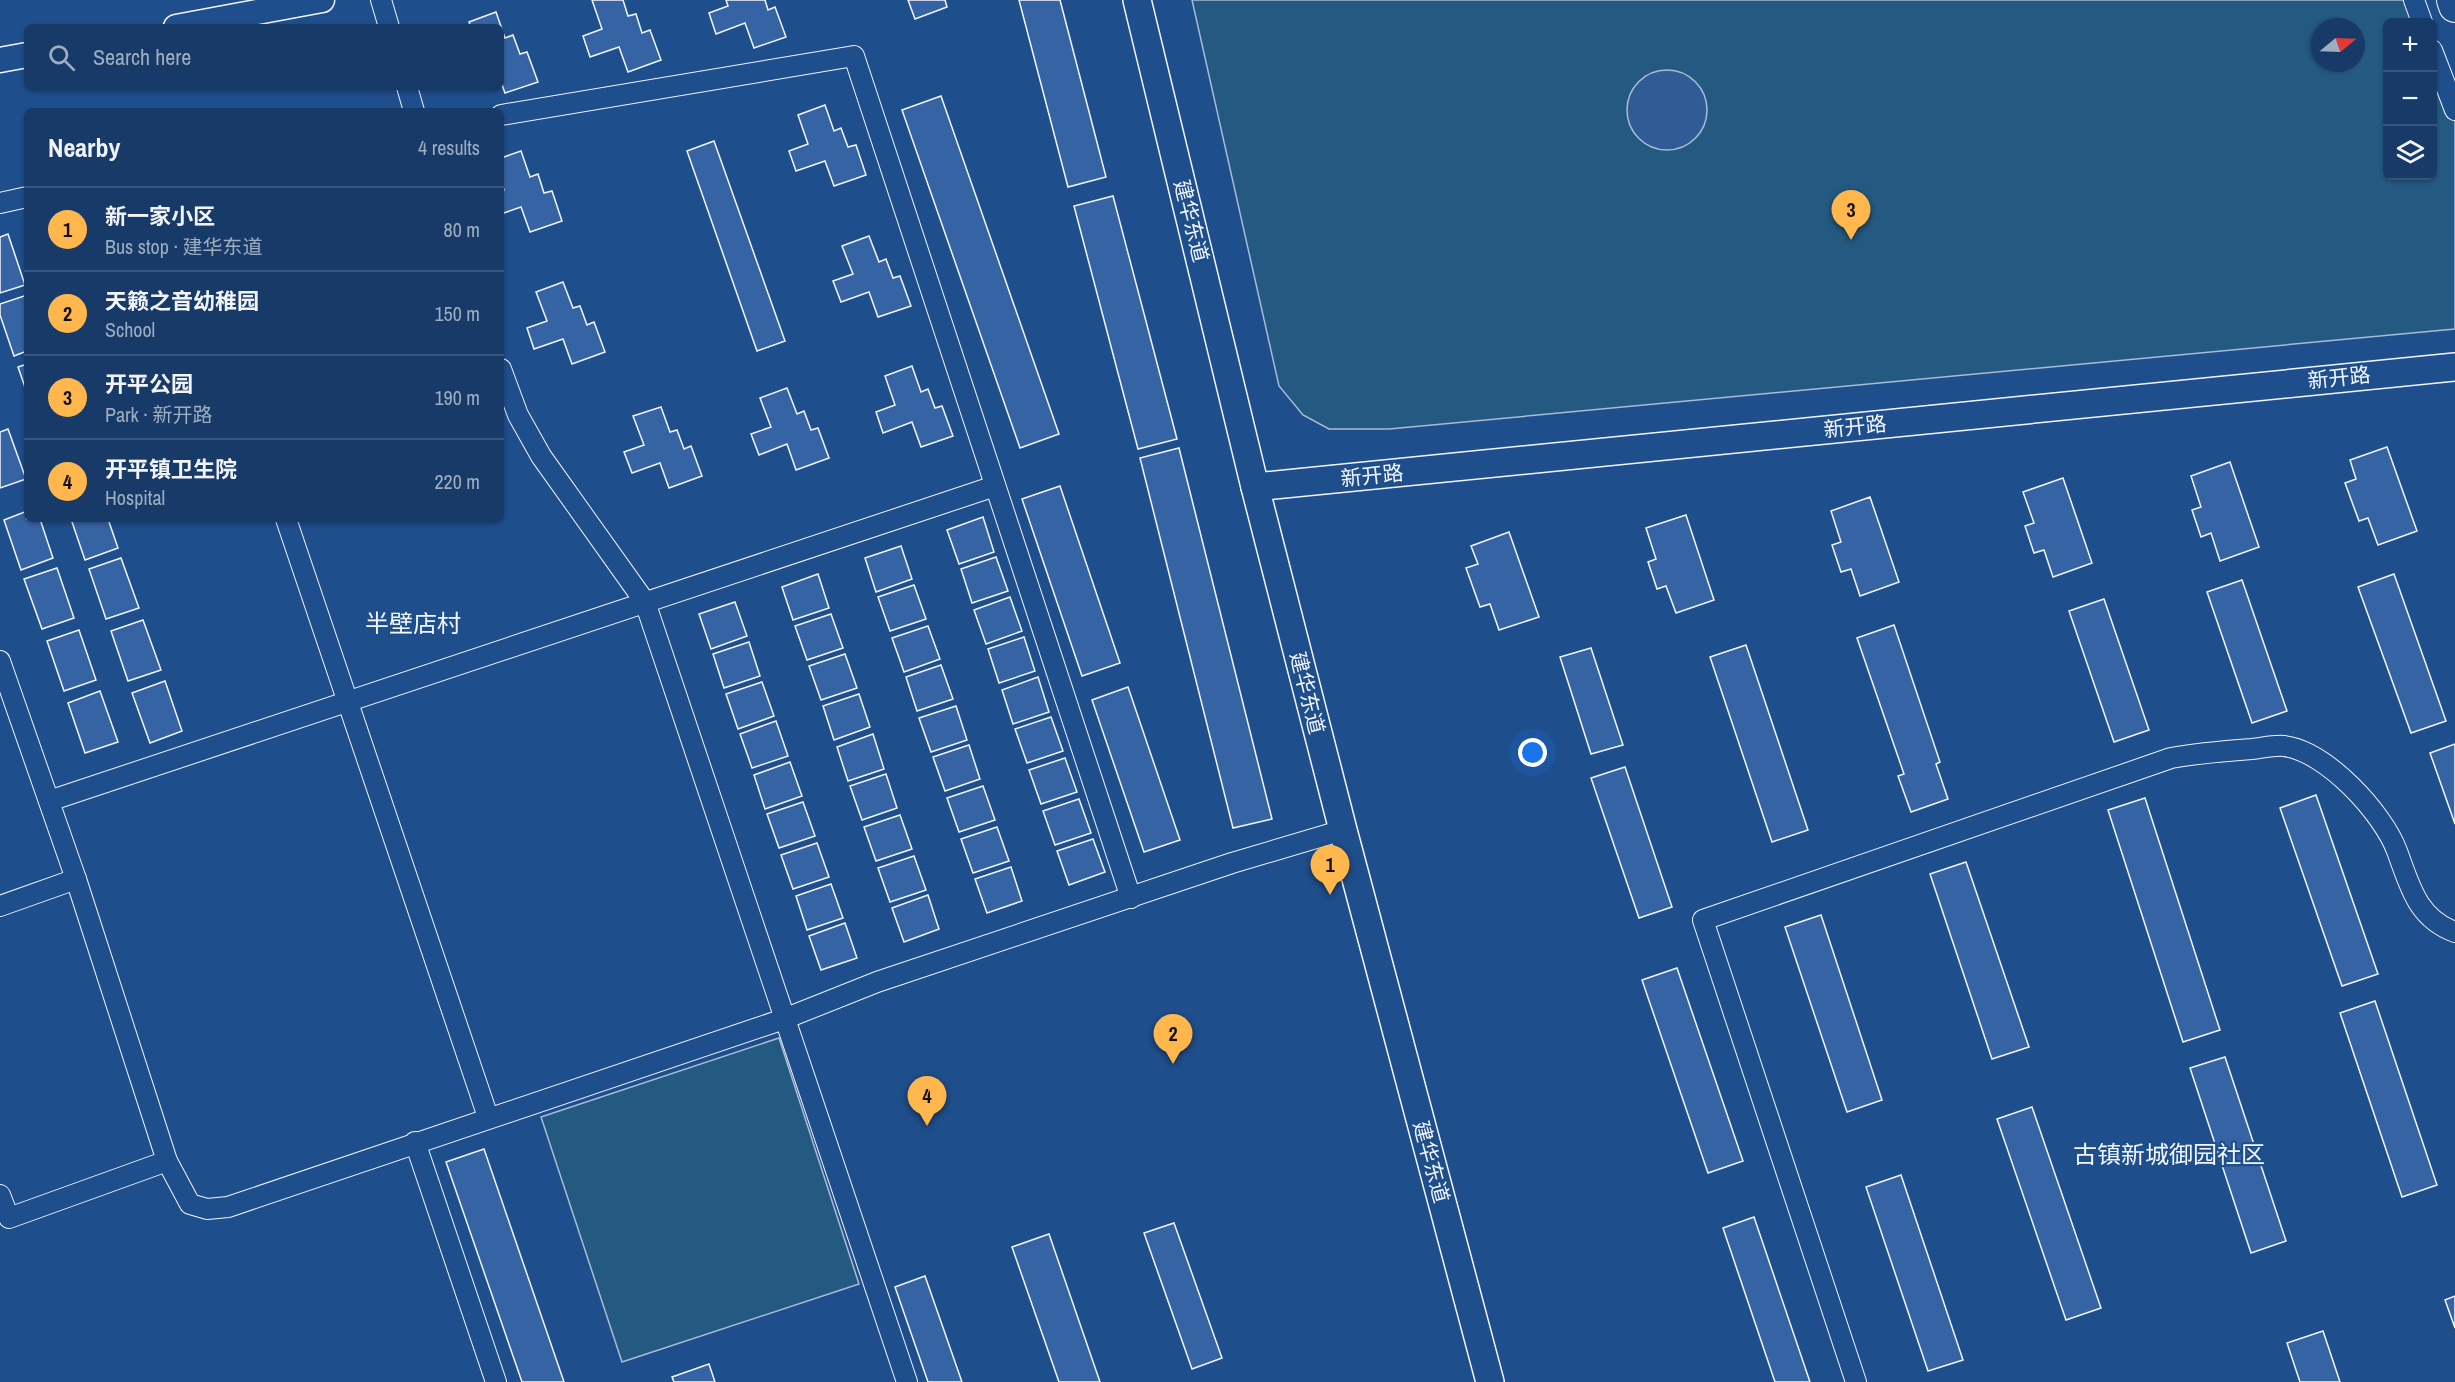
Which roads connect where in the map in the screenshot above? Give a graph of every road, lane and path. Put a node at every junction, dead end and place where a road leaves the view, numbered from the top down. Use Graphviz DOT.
graph roads {
  1 [pos="322,0"];
  2 [pos="381,0"];
  3 [pos="1137,0"];
  4 [pos="2414,0"];
  5 [pos="2453,0"];
  6 [pos="2455,6"];
  7 [pos="2421,18"];
  8 [pos="192,24"];
  9 [pos="388,24"];
  10 [pos="24,56"];
  11 [pos="0,60"];
  12 [pos="2437,61"];
  13 [pos="408,90"];
  14 [pos="413,108"];
  15 [pos="2455,110"];
  16 [pos="504,114"];
  17 [pos="24,198"];
  18 [pos="0,203"];
  19 [pos="2455,367"];
  20 [pos="504,377"];
  21 [pos="995,486"];
  22 [pos="1255,487"];
  23 [pos="287,522"];
  24 [pos="645,602"];
  25 [pos="0,661"];
  26 [pos="347,701"];
  27 [pos="49,801"];
  28 [pos="1343,830"];
  29 [pos="76,879"];
  30 [pos="1131,898"];
  31 [pos="0,906"];
  32 [pos="2455,932"];
  33 [pos="784,1019"];
  34 [pos="488,1117"];
  35 [pos="415,1142"];
  36 [pos="167,1161"];
  37 [pos="0,1195"];
  38 [pos="496,1382"];
  39 [pos="907,1382"];
  40 [pos="1490,1382"];
  41 [pos="1856,1382"];
  1 -- 8 [label="street"];
  2 -- 9 [label="street"];
  3 -- 22 [label="main road, 建华东道"];
  4 -- 7 [label="street"];
  5 -- 6 [label="main road"];
  10 -- 11 [label="street"];
  12 -- 15 [label="street"];
  13 -- 14 [label="street"];
  16 -- 21 [label="street"];
  17 -- 18 [label="street"];
  19 -- 22 [label="main road, 新开路"];
  20 -- 24 [label="street"];
  21 -- 24 [label="street"];
  21 -- 30 [label="street"];
  22 -- 28 [label="main road, 建华东道"];
  23 -- 26 [label="street"];
  24 -- 26 [label="street"];
  24 -- 33 [label="street"];
  25 -- 27 [label="street"];
  26 -- 27 [label="street"];
  26 -- 34 [label="street"];
  27 -- 29 [label="street"];
  28 -- 30 [label="street"];
  28 -- 40 [label="main road, 建华东道"];
  29 -- 31 [label="street"];
  29 -- 36 [label="street"];
  30 -- 33 [label="street"];
  32 -- 41 [label="street"];
  33 -- 34 [label="street"];
  33 -- 39 [label="street"];
  34 -- 35 [label="street"];
  35 -- 36 [label="street"];
  35 -- 38 [label="street"];
  36 -- 37 [label="street"];
}
